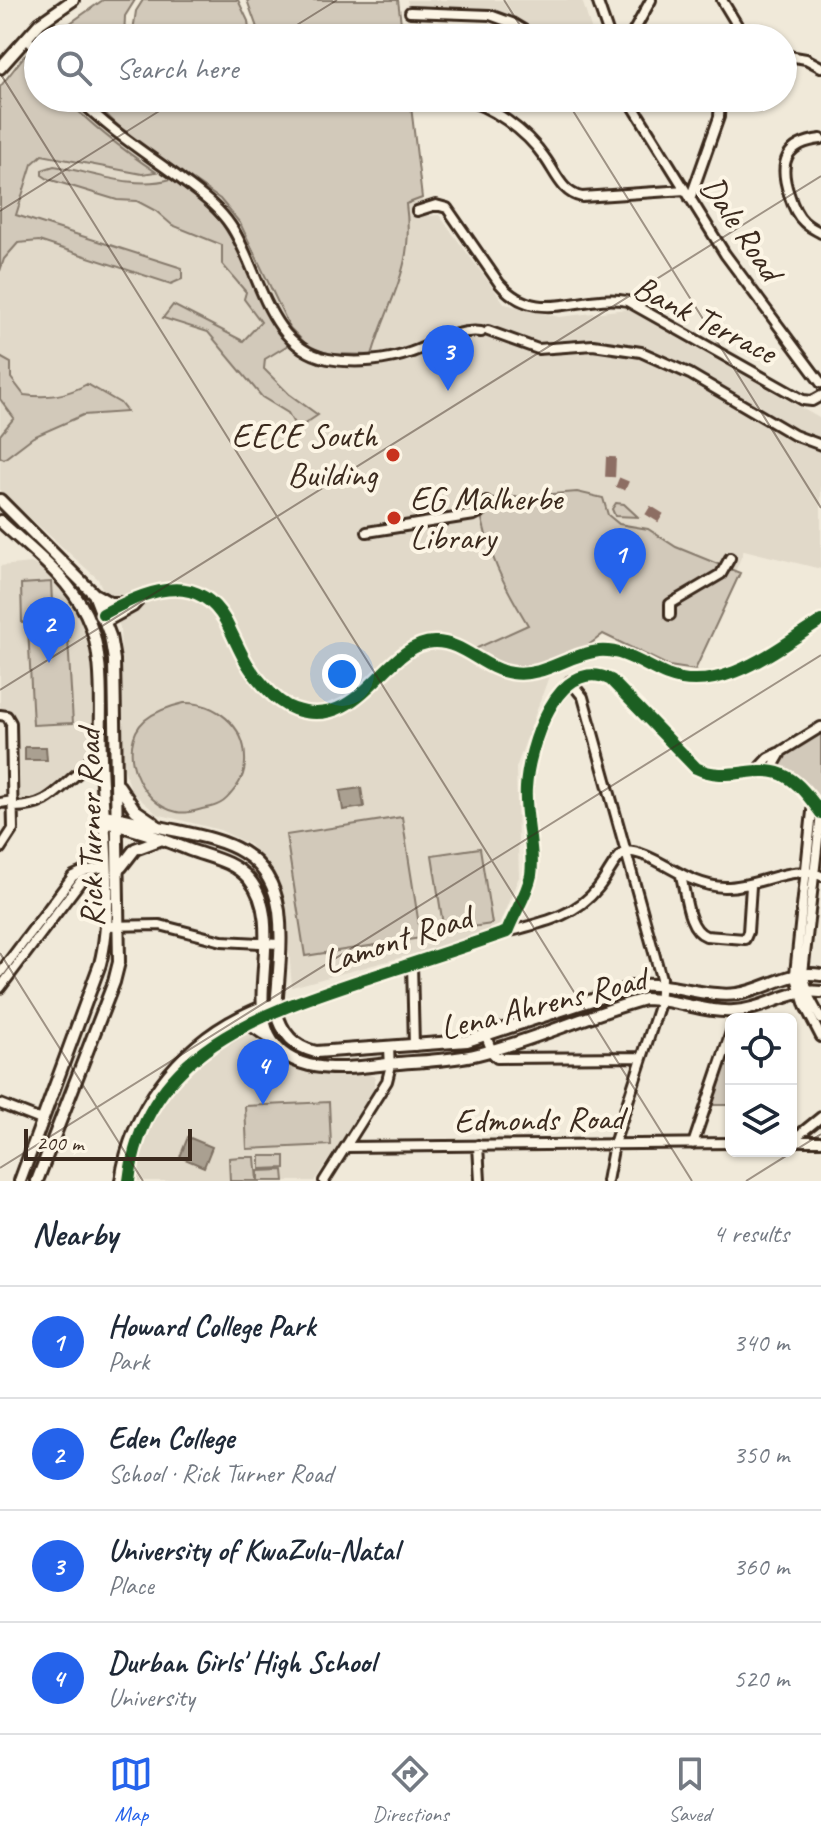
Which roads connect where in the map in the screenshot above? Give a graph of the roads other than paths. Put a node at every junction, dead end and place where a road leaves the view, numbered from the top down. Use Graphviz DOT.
graph roads {
  1 [pos="73,0"];
  2 [pos="597,0"];
  3 [pos="651,0"];
  4 [pos="722,0"];
  5 [pos="410,12"];
  6 [pos="40,24"];
  7 [pos="514,24"];
  8 [pos="605,24"];
  9 [pos="638,24"];
  10 [pos="737,24"];
  11 [pos="24,40"];
  12 [pos="797,57"];
  13 [pos="821,67"];
  14 [pos="0,68"];
  15 [pos="93,112"];
  16 [pos="490,112"];
  17 [pos="637,112"];
  18 [pos="719,112"];
  19 [pos="821,139"];
  20 [pos="685,190"];
  21 [pos="690,199"];
  22 [pos="417,211"];
  23 [pos="821,233"];
  24 [pos="821,383"];
  25 [pos="821,396"];
  26 [pos="821,447"];
  27 [pos="0,500"];
  28 [pos="486,502"];
  29 [pos="0,521"];
  30 [pos="367,532"];
  31 [pos="730,558"];
  32 [pos="94,594"];
  33 [pos="144,596"];
  34 [pos="123,603"];
  35 [pos="670,604"];
  36 [pos="83,607"];
  37 [pos="661,611"];
  38 [pos="670,615"];
  39 [pos="102,618"];
  40 [pos="821,621"];
  41 [pos="97,652"];
  42 [pos="587,674"];
  43 [pos="568,684"];
  44 [pos="583,697"];
  45 [pos="587,711"];
  46 [pos="4,715"];
  47 [pos="821,727"];
  48 [pos="780,753"];
  49 [pos="101,755"];
  50 [pos="116,757"];
  51 [pos="83,768"];
  52 [pos="754,772"];
  53 [pos="770,772"];
  54 [pos="117,783"];
  55 [pos="813,802"];
  56 [pos="0,803"];
  57 [pos="13,804"];
  58 [pos="821,813"];
  59 [pos="104,819"];
  60 [pos="118,821"];
  61 [pos="163,833"];
  62 [pos="188,833"];
  63 [pos="185,847"];
  64 [pos="0,849"];
  65 [pos="625,851"];
  66 [pos="105,867"];
  67 [pos="119,870"];
  68 [pos="813,873"];
  69 [pos="681,876"];
  70 [pos="106,879"];
  71 [pos="751,886"];
  72 [pos="62,898"];
  73 [pos="105,926"];
  74 [pos="120,926"];
  75 [pos="507,932"];
  76 [pos="279,944"];
  77 [pos="266,945"];
  78 [pos="412,964"];
  79 [pos="0,973"];
  80 [pos="799,974"];
  81 [pos="821,975"];
  82 [pos="661,985"];
  83 [pos="0,988"];
  84 [pos="804,992"];
  85 [pos="821,992"];
  86 [pos="733,995"];
  87 [pos="661,999"];
  88 [pos="279,1006"];
  89 [pos="568,1008"];
  90 [pos="262,1012"];
  91 [pos="725,1013"];
  92 [pos="734,1013"];
  93 [pos="740,1013"];
  94 [pos="821,1019"];
  95 [pos="248,1023"];
  96 [pos="573,1023"];
  97 [pos="486,1036"];
  98 [pos="821,1037"];
  99 [pos="274,1043"];
  100 [pos="414,1046"];
  101 [pos="389,1047"];
  102 [pos="491,1050"];
  103 [pos="725,1050"];
  104 [pos="641,1057"];
  105 [pos="184,1062"];
  106 [pos="390,1064"];
  107 [pos="0,1104"];
  108 [pos="821,1117"];
  109 [pos="41,1120"];
  110 [pos="797,1136"];
  111 [pos="797,1138"];
  112 [pos="821,1141"];
  113 [pos="725,1143"];
  114 [pos="614,1144"];
  115 [pos="693,1144"];
  116 [pos="478,1145"];
  117 [pos="347,1147"];
  118 [pos="129,1160"];
  119 [pos="20,1181"];
  120 [pos="37,1181"];
  121 [pos="120,1181"];
  122 [pos="129,1181"];
  123 [pos="324,1181"];
  124 [pos="480,1181"];
  125 [pos="607,1181"];
  1 -- 6 [label="main road"];
  2 -- 8 [label="street"];
  3 -- 9 [label="street"];
  4 -- 10 [label="street"];
  5 -- 7 [label="street"];
  11 -- 14 [label="main road"];
  12 -- 13 [label="street"];
  15 -- 26 [label="street"];
  16 -- 20 [label="street"];
  17 -- 20 [label="street, Dale Road"];
  18 -- 21 [label="street"];
  19 -- 23 [label="street"];
  20 -- 21 [label="street, Dale Road"];
  21 -- 24 [label="street, Dale Road"];
  22 -- 25 [label="street, Bank Terrace"];
  27 -- 32 [label="main road, Rick Turner Road"];
  28 -- 30 [label="street"];
  29 -- 36 [label="main road, Rick Turner Road"];
  31 -- 35 [label="street"];
  32 -- 34 [label="main road"];
  32 -- 39 [label="main road, Rick Turner Road"];
  33 -- 34 [label="street"];
  33 -- 39 [label="street"];
  33 -- 40 [label="street"];
  34 -- 39 [label="street"];
  35 -- 37 [label="street"];
  35 -- 38 [label="street"];
  36 -- 39 [label="main road"];
  36 -- 41 [label="main road, Rick Turner Road"];
  39 -- 41 [label="main road"];
  39 -- 50 [label="main road, Rick Turner Road"];
  41 -- 49 [label="main road, Rick Turner Road"];
  42 -- 43 [label="street"];
  42 -- 44 [label="street"];
  42 -- 52 [label="street"];
  43 -- 44 [label="street"];
  43 -- 45 [label="street"];
  43 -- 75 [label="street, Lamont Road"];
  44 -- 45 [label="street"];
  45 -- 65 [label="street"];
  46 -- 57 [label="street"];
  47 -- 48 [label="street"];
  48 -- 52 [label="street"];
  48 -- 53 [label="street"];
  49 -- 50 [label="street"];
  49 -- 51 [label="main road"];
  49 -- 59 [label="main road, Rick Turner Road"];
  50 -- 54 [label="main road, Rick Turner Road"];
  51 -- 57 [label="street"];
  52 -- 53 [label="street"];
  53 -- 55 [label="street"];
  54 -- 60 [label="main road, Rick Turner Road"];
  54 -- 61 [label="main road"];
  55 -- 58 [label="street"];
  55 -- 68 [label="street"];
  56 -- 57 [label="street"];
  57 -- 64 [label="street"];
  58 -- 68 [label="street"];
  59 -- 60 [label="main road"];
  59 -- 66 [label="main road, Rick Turner Road"];
  60 -- 61 [label="main road"];
  60 -- 67 [label="main road, Rick Turner Road"];
  61 -- 62 [label="main road"];
  61 -- 63 [label="main road"];
  61 -- 67 [label="main road"];
  62 -- 63 [label="main road"];
  62 -- 76 [label="main road"];
  63 -- 77 [label="main road"];
  65 -- 69 [label="street"];
  65 -- 75 [label="street"];
  65 -- 82 [label="street"];
  66 -- 70 [label="main road, Rick Turner Road"];
  66 -- 72 [label="street"];
  67 -- 74 [label="main road, Rick Turner Road"];
  68 -- 71 [label="street"];
  68 -- 80 [label="street"];
  69 -- 71 [label="street"];
  69 -- 71 [label="street"];
  70 -- 72 [label="street"];
  70 -- 73 [label="main road, Rick Turner Road"];
  72 -- 79 [label="street"];
  72 -- 83 [label="street"];
  73 -- 74 [label="street"];
  73 -- 109 [label="main road, Rick Turner Road"];
  74 -- 77 [label="street"];
  74 -- 120 [label="main road, Rick Turner Road"];
  75 -- 78 [label="street, Lamont Road"];
  76 -- 77 [label="street"];
  76 -- 88 [label="main road"];
  77 -- 90 [label="main road"];
  78 -- 88 [label="street, Lamont Road"];
  78 -- 100 [label="street"];
  80 -- 81 [label="main road, Lena Ahrens Road"];
  80 -- 84 [label="street"];
  80 -- 86 [label="main road, Lena Ahrens Road"];
  82 -- 86 [label="main road, Lena Ahrens Road"];
  82 -- 87 [label="street"];
  82 -- 89 [label="main road, Lena Ahrens Road"];
  84 -- 85 [label="main road, Lena Ahrens Road"];
  84 -- 93 [label="main road, Lena Ahrens Road"];
  84 -- 94 [label="street"];
  84 -- 98 [label="street"];
  86 -- 92 [label="street"];
  87 -- 91 [label="main road, Lena Ahrens Road"];
  87 -- 96 [label="main road, Lena Ahrens Road"];
  87 -- 104 [label="street"];
  88 -- 90 [label="street, Lamont Road"];
  88 -- 101 [label="main road, Lena Ahrens Road"];
  89 -- 96 [label="main road"];
  89 -- 97 [label="main road, Lena Ahrens Road"];
  90 -- 95 [label="street"];
  90 -- 99 [label="main road"];
  90 -- 105 [label="street"];
  95 -- 99 [label="main road, Lena Ahrens Road"];
  95 -- 105 [label="street"];
  96 -- 102 [label="main road, Lena Ahrens Road"];
  97 -- 100 [label="main road, Lena Ahrens Road"];
  97 -- 102 [label="street"];
  99 -- 106 [label="main road, Lena Ahrens Road"];
  100 -- 101 [label="main road, Lena Ahrens Road"];
  101 -- 106 [label="street"];
  102 -- 104 [label="street"];
  102 -- 106 [label="main road, Lena Ahrens Road"];
  103 -- 115 [label="street"];
  104 -- 114 [label="street"];
  105 -- 118 [label="street"];
  106 -- 117 [label="street"];
  107 -- 109 [label="street"];
  108 -- 110 [label="street"];
  109 -- 119 [label="main road, Rick Turner Road"];
  111 -- 112 [label="street"];
  113 -- 115 [label="street, Edmonds Road"];
  114 -- 115 [label="street, Edmonds Road"];
  114 -- 116 [label="street, Edmonds Road"];
  114 -- 125 [label="street"];
  116 -- 117 [label="street, Edmonds Road"];
  116 -- 124 [label="street"];
  117 -- 123 [label="street"];
  118 -- 121 [label="street"];
  118 -- 122 [label="street"];
}
